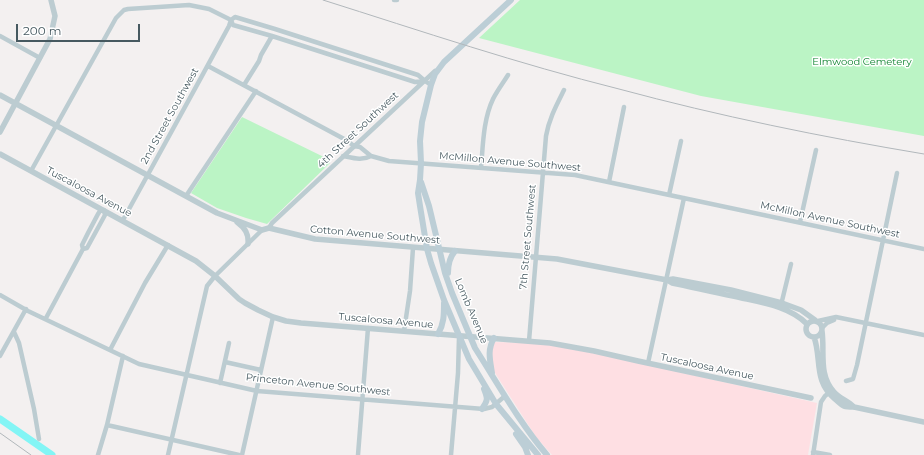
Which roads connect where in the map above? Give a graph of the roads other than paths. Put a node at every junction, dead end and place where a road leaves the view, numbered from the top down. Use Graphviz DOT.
graph roads {
  1 [pos="51,0"];
  2 [pos="512,0"];
  3 [pos="231,20"];
  4 [pos="0,36"];
  5 [pos="272,36"];
  6 [pos="297,36"];
  7 [pos="295,43"];
  8 [pos="361,57"];
  9 [pos="40,58"];
  10 [pos="359,64"];
  11 [pos="208,66"];
  12 [pos="508,75"];
  13 [pos="428,83"];
  14 [pos="244,85"];
  15 [pos="564,90"];
  16 [pos="256,91"];
  17 [pos="0,96"];
  18 [pos="16,104"];
  19 [pos="624,107"];
  20 [pos="56,126"];
  21 [pos="0,132"];
  22 [pos="681,141"];
  23 [pos="354,146"];
  24 [pos="816,150"];
  25 [pos="0,154"];
  26 [pos="343,156"];
  27 [pos="371,156"];
  28 [pos="421,163"];
  29 [pos="481,168"];
  30 [pos="32,171"];
  31 [pos="543,172"];
  32 [pos="897,173"];
  33 [pos="148,175"];
  34 [pos="420,180"];
  35 [pos="609,182"];
  36 [pos="669,195"];
  37 [pos="186,196"];
  38 [pos="684,198"];
  39 [pos="104,210"];
  40 [pos="232,218"];
  41 [pos="123,220"];
  42 [pos="800,222"];
  43 [pos="269,228"];
  44 [pos="262,230"];
  45 [pos="883,240"];
  46 [pos="248,244"];
  47 [pos="168,245"];
  48 [pos="413,248"];
  49 [pos="427,249"];
  50 [pos="924,249"];
  51 [pos="439,250"];
  52 [pos="455,251"];
  53 [pos="536,258"];
  54 [pos="791,264"];
  55 [pos="216,276"];
  56 [pos="667,280"];
  57 [pos="448,281"];
  58 [pos="0,295"];
  59 [pos="444,300"];
  60 [pos="781,305"];
  61 [pos="26,309"];
  62 [pos="273,317"];
  63 [pos="46,318"];
  64 [pos="839,318"];
  65 [pos="817,321"];
  66 [pos="865,323"];
  67 [pos="807,324"];
  68 [pos="368,328"];
  69 [pos="822,329"];
  70 [pos="404,331"];
  71 [pos="14,332"];
  72 [pos="438,334"];
  73 [pos="924,335"];
  74 [pos="459,336"];
  75 [pos="470,336"];
  76 [pos="814,337"];
  77 [pos="494,338"];
  78 [pos="529,341"];
  79 [pos="229,343"];
  80 [pos="110,350"];
  81 [pos="0,356"];
  82 [pos="123,356"];
  83 [pos="225,362"];
  84 [pos="648,363"];
  85 [pos="261,370"];
  86 [pos="186,374"];
  87 [pos="493,376"];
  88 [pos="480,377"];
  89 [pos="846,381"];
  90 [pos="220,382"];
  91 [pos="257,391"];
  92 [pos="831,392"];
  93 [pos="505,396"];
  94 [pos="811,398"];
  95 [pos="362,399"];
  96 [pos="496,404"];
  97 [pos="455,406"];
  98 [pos="482,409"];
  99 [pos="507,417"];
  100 [pos="924,422"];
  101 [pos="107,425"];
  102 [pos="39,439"];
  103 [pos="171,440"];
  104 [pos="813,454"];
  105 [pos="98,455"];
  106 [pos="168,455"];
  107 [pos="239,455"];
  108 [pos="242,455"];
  109 [pos="358,455"];
  110 [pos="451,455"];
  111 [pos="528,455"];
  112 [pos="538,455"];
  113 [pos="548,455"];
  114 [pos="830,455"];
  1 -- 9 [label="street"];
  2 -- 13 [label="main road, Lomb Avenue"];
  3 -- 5 [label="street"];
  3 -- 6 [label="street"];
  3 -- 11 [label="street, 2nd Street Southwest"];
  3 -- 20 [label="street"];
  4 -- 9 [label="street"];
  5 -- 7 [label="street"];
  5 -- 14 [label="street"];
  6 -- 7 [label="street"];
  6 -- 8 [label="street"];
  7 -- 10 [label="street"];
  8 -- 10 [label="street"];
  8 -- 13 [label="street"];
  9 -- 18 [label="street"];
  10 -- 13 [label="street"];
  11 -- 14 [label="street, McMillon Avenue Southwest"];
  11 -- 33 [label="street, 2nd Street Southwest"];
  12 -- 29 [label="street"];
  13 -- 23 [label="street, 4th Street Southwest"];
  13 -- 28 [label="main road, Lomb Avenue"];
  14 -- 16 [label="street, McMillon Avenue Southwest"];
  15 -- 31 [label="street, 7th Street Southwest"];
  16 -- 23 [label="street, McMillon Avenue Southwest"];
  16 -- 37 [label="street"];
  17 -- 18 [label="street"];
  18 -- 20 [label="street"];
  18 -- 21 [label="street"];
  19 -- 35 [label="street"];
  20 -- 30 [label="street"];
  20 -- 33 [label="street"];
  22 -- 36 [label="street"];
  23 -- 26 [label="street, 4th Street Southwest"];
  23 -- 27 [label="street, McMillon Avenue Southwest"];
  24 -- 42 [label="street"];
  25 -- 30 [label="street, Tuscaloosa Avenue"];
  26 -- 27 [label="street"];
  26 -- 43 [label="street, 4th Street Southwest"];
  27 -- 28 [label="street, McMillon Avenue Southwest"];
  28 -- 29 [label="street, McMillon Avenue Southwest"];
  28 -- 34 [label="main road, Lomb Avenue"];
  29 -- 31 [label="street, McMillon Avenue Southwest"];
  30 -- 39 [label="street, Tuscaloosa Avenue"];
  31 -- 35 [label="street, McMillon Avenue Southwest"];
  31 -- 53 [label="street, 7th Street Southwest"];
  32 -- 45 [label="street"];
  33 -- 37 [label="street"];
  33 -- 41 [label="street, 2nd Street Southwest"];
  34 -- 49 [label="main road, Lomb Avenue"];
  34 -- 51 [label="main road, Lomb Avenue"];
  35 -- 36 [label="street, McMillon Avenue Southwest"];
  36 -- 38 [label="street, McMillon Avenue Southwest"];
  37 -- 40 [label="street"];
  38 -- 42 [label="street, McMillon Avenue Southwest"];
  38 -- 56 [label="street"];
  39 -- 41 [label="street, Tuscaloosa Avenue"];
  39 -- 63 [label="street"];
  40 -- 44 [label="street"];
  40 -- 46 [label="street"];
  41 -- 47 [label="street, Tuscaloosa Avenue"];
  42 -- 45 [label="street, McMillon Avenue Southwest"];
  43 -- 44 [label="street"];
  43 -- 48 [label="street, Cotton Avenue Southwest"];
  44 -- 46 [label="street"];
  45 -- 50 [label="street, McMillon Avenue Southwest"];
  45 -- 66 [label="street"];
  46 -- 55 [label="street"];
  47 -- 55 [label="street, Tuscaloosa Avenue"];
  47 -- 80 [label="street"];
  48 -- 49 [label="street, Cotton Avenue Southwest"];
  48 -- 70 [label="street"];
  49 -- 51 [label="street, Cotton Avenue Southwest"];
  49 -- 59 [label="main road, Lomb Avenue"];
  51 -- 52 [label="street, Cotton Avenue Southwest"];
  51 -- 57 [label="main road, Lomb Avenue"];
  52 -- 53 [label="street, Cotton Avenue Southwest"];
  52 -- 57 [label="main road"];
  53 -- 56 [label="street, Cotton Avenue Southwest"];
  53 -- 78 [label="street, 7th Street Southwest"];
  54 -- 60 [label="street"];
  55 -- 62 [label="street, Tuscaloosa Avenue"];
  55 -- 86 [label="street"];
  56 -- 60 [label="street, Cotton Avenue Southwest"];
  56 -- 84 [label="street"];
  57 -- 75 [label="main road, Lomb Avenue"];
  58 -- 61 [label="street, Princeton Avenue Southwest"];
  59 -- 72 [label="main road"];
  59 -- 74 [label="main road, Lomb Avenue"];
  60 -- 65 [label="street, Cotton Avenue Southwest"];
  60 -- 67 [label="street, Cotton Avenue Southwest"];
  61 -- 63 [label="street, Princeton Avenue Southwest"];
  61 -- 71 [label="street"];
  62 -- 68 [label="street, Tuscaloosa Avenue"];
  62 -- 85 [label="street"];
  63 -- 80 [label="street, Princeton Avenue Southwest"];
  64 -- 65 [label="street"];
  64 -- 66 [label="street"];
  64 -- 69 [label="street"];
  65 -- 67 [label="street"];
  65 -- 69 [label="street"];
  66 -- 73 [label="street"];
  66 -- 89 [label="street"];
  67 -- 76 [label="street"];
  68 -- 70 [label="street, Tuscaloosa Avenue"];
  68 -- 95 [label="street"];
  69 -- 76 [label="street"];
  69 -- 92 [label="street"];
  70 -- 72 [label="street, Tuscaloosa Avenue"];
  71 -- 81 [label="street"];
  71 -- 102 [label="street"];
  72 -- 74 [label="street, Tuscaloosa Avenue"];
  74 -- 75 [label="street, Tuscaloosa Avenue"];
  74 -- 88 [label="main road, Lomb Avenue"];
  74 -- 97 [label="street"];
  75 -- 77 [label="street, Tuscaloosa Avenue"];
  75 -- 87 [label="main road, Lomb Avenue"];
  76 -- 92 [label="street"];
  77 -- 78 [label="street, Tuscaloosa Avenue"];
  77 -- 87 [label="main road"];
  78 -- 84 [label="street, Tuscaloosa Avenue"];
  79 -- 83 [label="street"];
  80 -- 82 [label="street, Princeton Avenue Southwest"];
  82 -- 86 [label="street, Princeton Avenue Southwest"];
  82 -- 101 [label="street"];
  83 -- 85 [label="street"];
  83 -- 90 [label="street"];
  84 -- 94 [label="street, Tuscaloosa Avenue"];
  85 -- 91 [label="street"];
  86 -- 90 [label="street, Princeton Avenue Southwest"];
  86 -- 103 [label="street"];
  87 -- 93 [label="main road, Lomb Avenue"];
  88 -- 96 [label="main road, Lomb Avenue"];
  88 -- 98 [label="main road"];
  90 -- 91 [label="street, Princeton Avenue Southwest"];
  91 -- 95 [label="street, Princeton Avenue Southwest"];
  91 -- 108 [label="street"];
  92 -- 100 [label="street"];
  92 -- 104 [label="street"];
  93 -- 96 [label="street, Princeton Avenue Southwest"];
  93 -- 113 [label="main road, Lomb Avenue"];
  95 -- 97 [label="street, Princeton Avenue Southwest"];
  95 -- 109 [label="street"];
  96 -- 98 [label="street, Princeton Avenue Southwest"];
  96 -- 99 [label="main road, Lomb Avenue"];
  97 -- 98 [label="street, Princeton Avenue Southwest"];
  97 -- 110 [label="street"];
  99 -- 111 [label="main road"];
  99 -- 112 [label="main road, Lomb Avenue"];
  101 -- 103 [label="street"];
  101 -- 105 [label="street"];
  103 -- 106 [label="street"];
  103 -- 107 [label="street"];
  104 -- 114 [label="street"];
}
